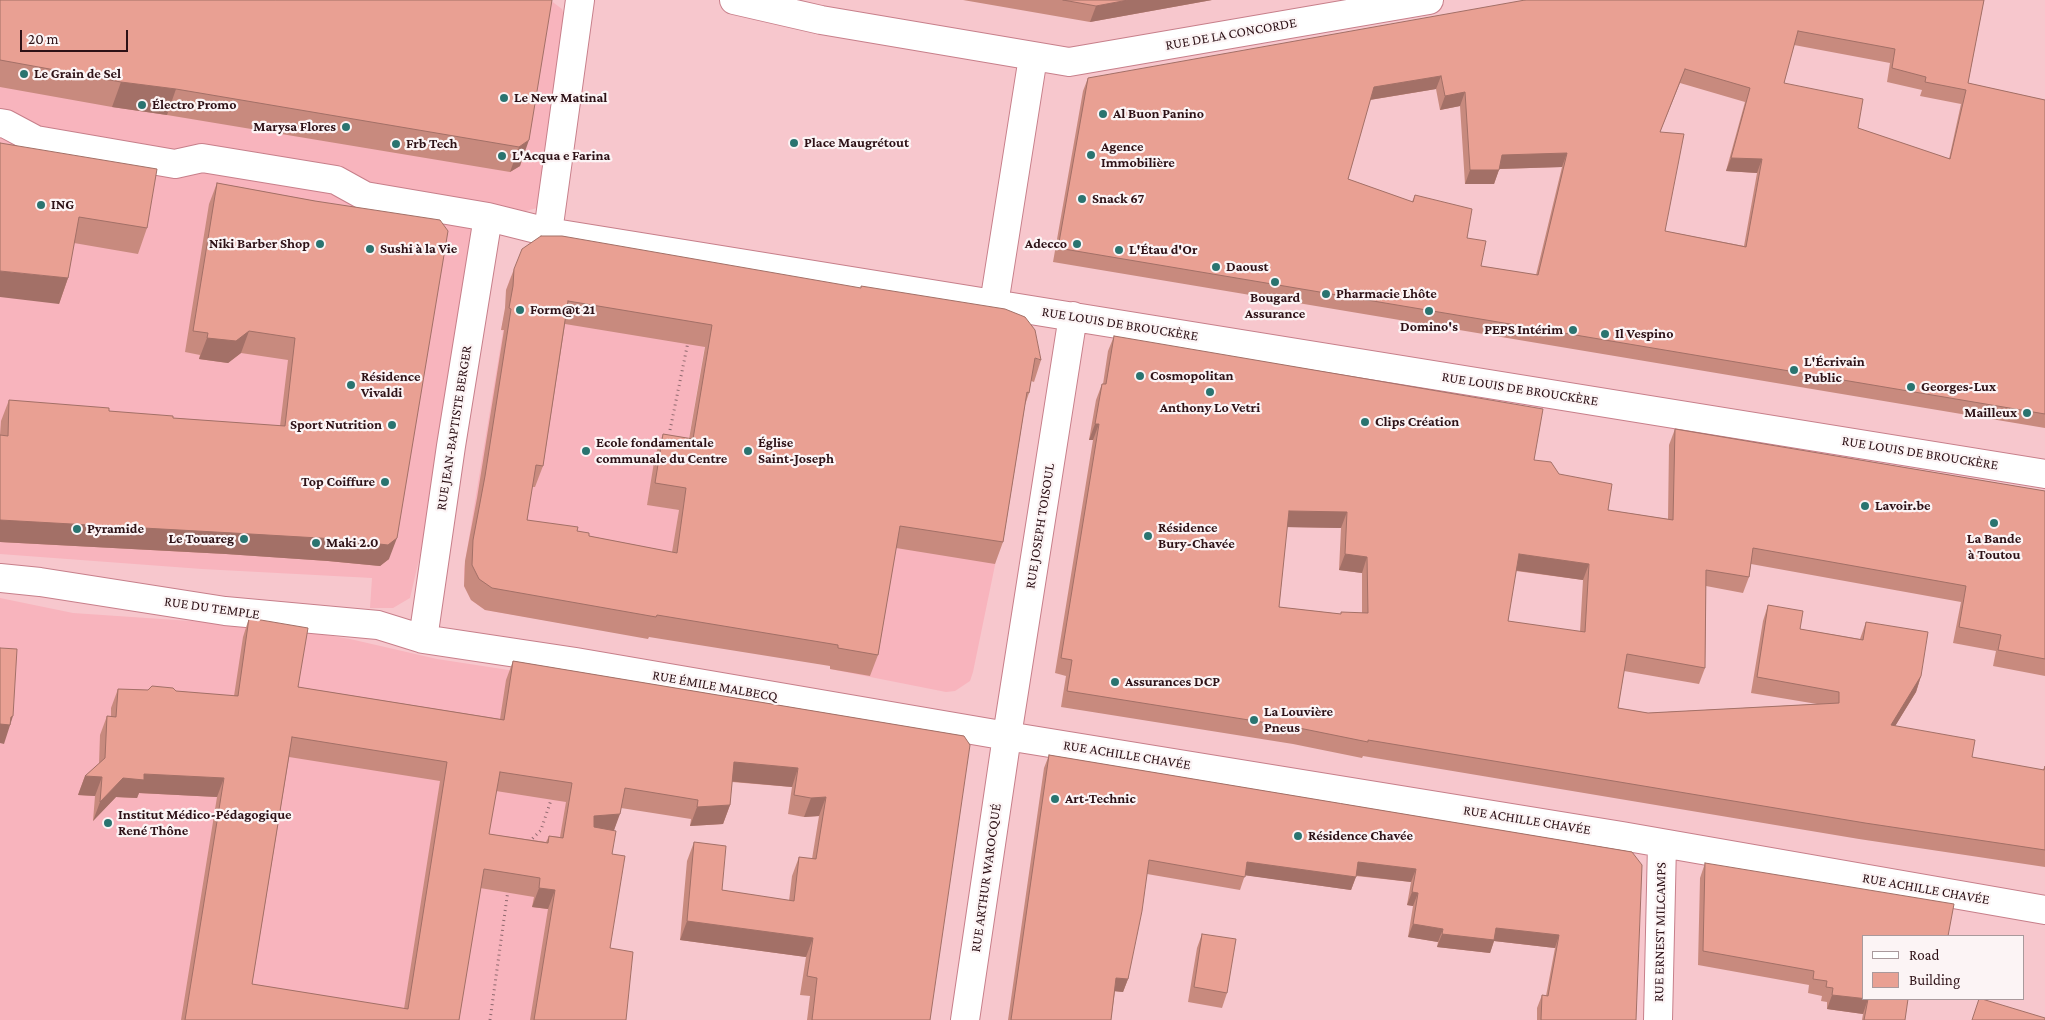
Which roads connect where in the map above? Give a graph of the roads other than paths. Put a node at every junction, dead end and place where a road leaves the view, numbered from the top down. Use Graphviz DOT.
graph roads {
  1 [pos="580,0"];
  2 [pos="734,0"];
  3 [pos="1429,0"];
  4 [pos="823,10"];
  5 [pos="1033,57"];
  6 [pos="0,123"];
  7 [pos="488,217"];
  8 [pos="548,232"];
  9 [pos="994,304"];
  10 [pos="1073,316"];
  11 [pos="2045,474"];
  12 [pos="0,578"];
  13 [pos="423,639"];
  14 [pos="1007,736"];
  15 [pos="1662,844"];
  16 [pos="2045,910"];
  17 [pos="966,1020"];
  18 [pos="1658,1020"];
  1 -- 8 [label="street"];
  2 -- 4 [label="street"];
  3 -- 5 [label="street, RUE DE LA CONCORDE"];
  4 -- 5 [label="street"];
  5 -- 9 [label="street"];
  6 -- 7 [label="street"];
  7 -- 8 [label="street"];
  7 -- 13 [label="street, RUE JEAN-BAPTISTE BERGER"];
  8 -- 9 [label="street"];
  9 -- 10 [label="street, RUE LOUIS DE BROUCKÈRE"];
  10 -- 11 [label="street, RUE LOUIS DE BROUCKÈRE"];
  10 -- 14 [label="street, RUE JOSEPH TOISOUL"];
  12 -- 13 [label="street, RUE DU TEMPLE"];
  13 -- 14 [label="street, RUE ÉMILE MALBECQ"];
  14 -- 15 [label="street, RUE ACHILLE CHAVÉE"];
  14 -- 17 [label="street, RUE ARTHUR WAROCQUÉ"];
  15 -- 16 [label="street, RUE ACHILLE CHAVÉE"];
  15 -- 18 [label="street, RUE ERNEST MILCAMPS"];
}
